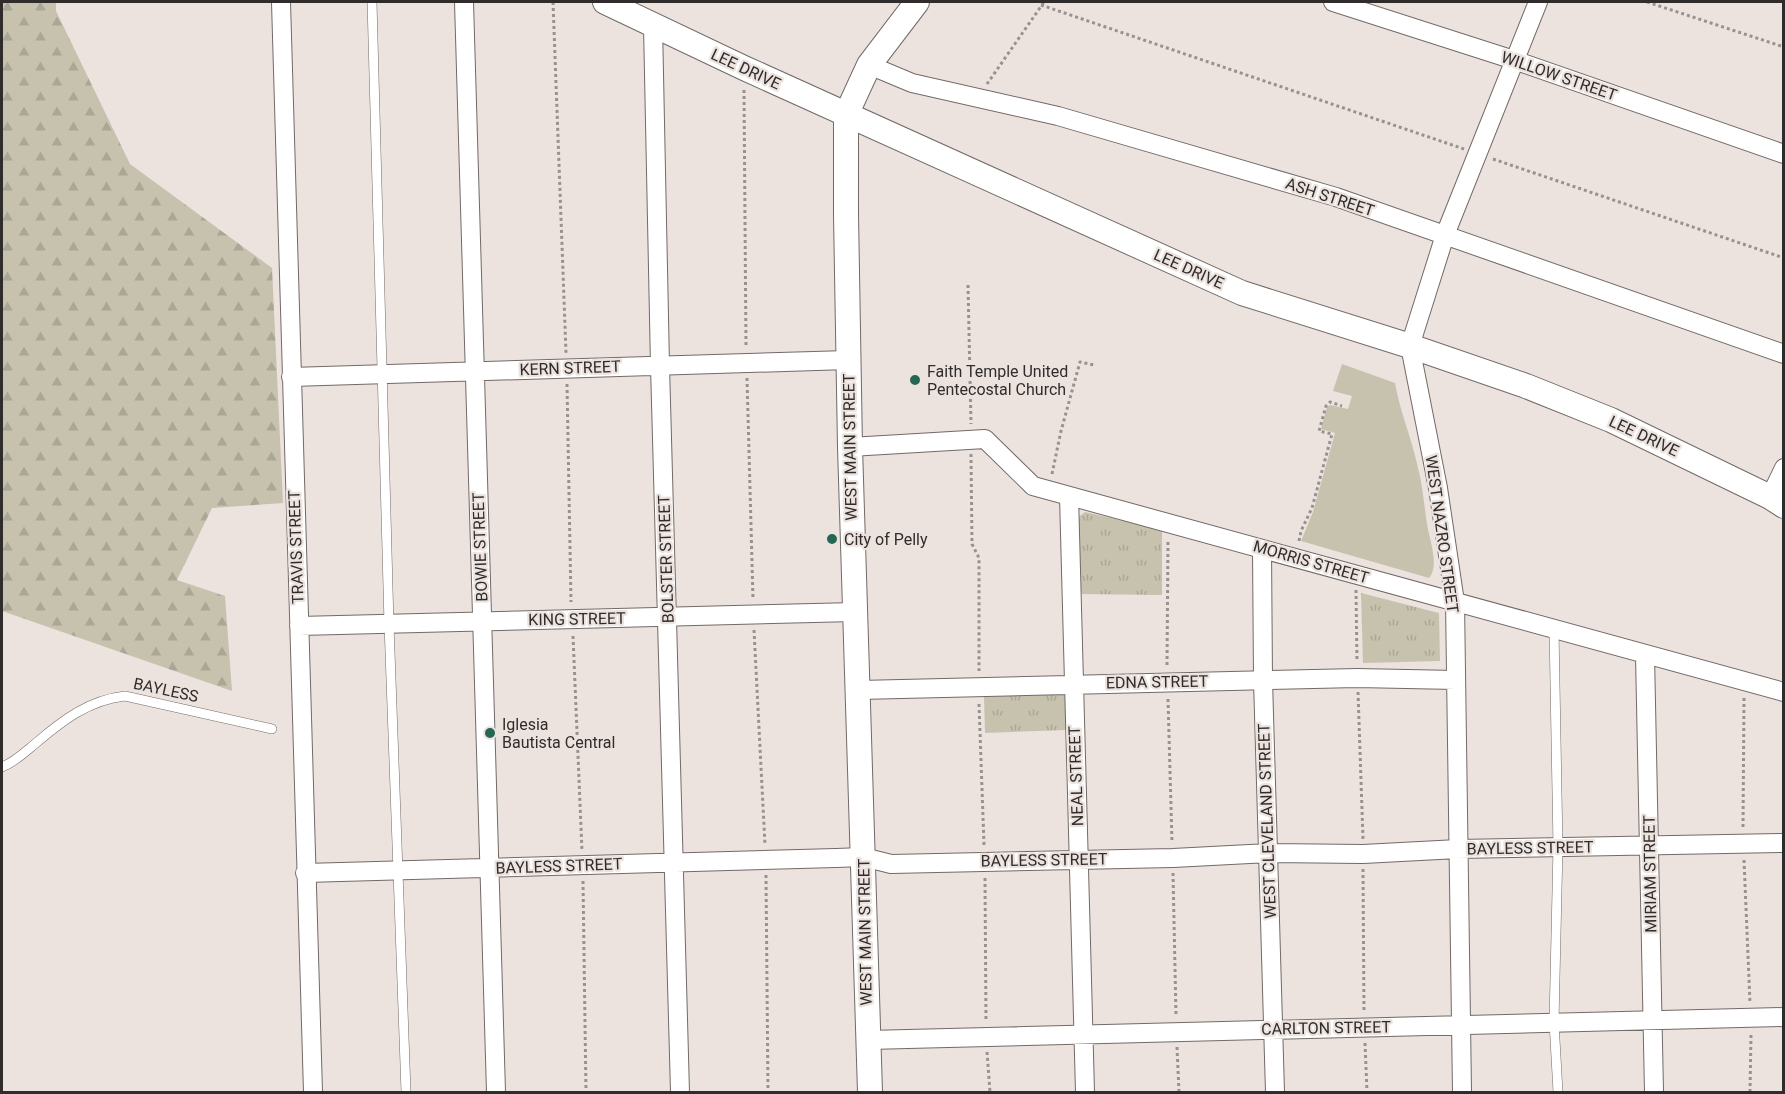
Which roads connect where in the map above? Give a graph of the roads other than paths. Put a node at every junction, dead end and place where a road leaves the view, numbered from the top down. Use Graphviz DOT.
graph roads {
  1 [pos="280,2"];
  2 [pos="372,2"];
  3 [pos="464,2"];
  4 [pos="605,2"];
  5 [pos="917,2"];
  6 [pos="1333,2"];
  7 [pos="1538,2"];
  8 [pos="643,14"];
  9 [pos="1514,60"];
  10 [pos="869,65"];
  11 [pos="846,115"];
  12 [pos="1784,154"];
  13 [pos="1444,235"];
  14 [pos="1410,346"];
  15 [pos="1784,354"];
  16 [pos="848,360"];
  17 [pos="660,366"];
  18 [pos="475,371"];
  19 [pos="382,374"];
  20 [pos="291,377"];
  21 [pos="850,447"];
  22 [pos="1784,468"];
  23 [pos="1069,496"];
  24 [pos="1777,502"];
  25 [pos="1262,549"];
  26 [pos="1455,602"];
  27 [pos="855,612"];
  28 [pos="668,616"];
  29 [pos="482,621"];
  30 [pos="389,624"];
  31 [pos="299,626"];
  32 [pos="1554,629"];
  33 [pos="1645,655"];
  34 [pos="1263,680"];
  35 [pos="1456,680"];
  36 [pos="1073,684"];
  37 [pos="859,690"];
  38 [pos="1784,692"];
  39 [pos="272,729"];
  40 [pos="2,767"];
  41 [pos="1784,843"];
  42 [pos="1649,846"];
  43 [pos="1558,847"];
  44 [pos="1458,849"];
  45 [pos="1269,853"];
  46 [pos="863,857"];
  47 [pos="1079,860"];
  48 [pos="674,862"];
  49 [pos="398,869"];
  50 [pos="489,869"];
  51 [pos="305,873"];
  52 [pos="1784,1017"];
  53 [pos="1653,1020"];
  54 [pos="1554,1022"];
  55 [pos="1460,1025"];
  56 [pos="1272,1030"];
  57 [pos="1082,1034"];
  58 [pos="868,1040"];
  59 [pos="313,1092"];
  60 [pos="406,1092"];
  61 [pos="496,1092"];
  62 [pos="680,1092"];
  63 [pos="870,1092"];
  64 [pos="1085,1092"];
  65 [pos="1275,1092"];
  66 [pos="1462,1092"];
  67 [pos="1557,1092"];
  68 [pos="1654,1092"];
  1 -- 20 [label="street, TRAVIS STREET"];
  2 -- 19 [label="lane"];
  3 -- 18 [label="street, BOWIE STREET"];
  4 -- 8 [label="main road, LEE DRIVE"];
  5 -- 10 [label="main road, WEST MAIN STREET"];
  6 -- 9 [label="street, WILLOW STREET"];
  7 -- 9 [label="street, WEST NAZRO STREET"];
  8 -- 11 [label="main road, LEE DRIVE"];
  8 -- 17 [label="street, BOLSTER STREET"];
  9 -- 12 [label="street, WILLOW STREET"];
  9 -- 13 [label="street, WEST NAZRO STREET"];
  10 -- 11 [label="main road, WEST MAIN STREET"];
  10 -- 13 [label="street, ASH STREET"];
  11 -- 14 [label="main road, LEE DRIVE"];
  11 -- 16 [label="main road, WEST MAIN STREET"];
  13 -- 14 [label="street, WEST NAZRO STREET"];
  13 -- 15 [label="street, ASH STREET"];
  14 -- 24 [label="main road, LEE DRIVE"];
  14 -- 26 [label="street, WEST NAZRO STREET"];
  16 -- 17 [label="street, KERN STREET"];
  16 -- 21 [label="main road, WEST MAIN STREET"];
  17 -- 18 [label="street, KERN STREET"];
  17 -- 28 [label="street, BOLSTER STREET"];
  18 -- 19 [label="street, KERN STREET"];
  18 -- 29 [label="street, BOWIE STREET"];
  19 -- 20 [label="street, KERN STREET"];
  19 -- 30 [label="lane"];
  20 -- 31 [label="street, TRAVIS STREET"];
  21 -- 23 [label="street, MORRIS STREET"];
  21 -- 27 [label="main road, WEST MAIN STREET"];
  22 -- 24 [label="street"];
  23 -- 25 [label="street, MORRIS STREET"];
  23 -- 36 [label="street, NEAL STREET"];
  25 -- 26 [label="street, MORRIS STREET"];
  25 -- 34 [label="street, WEST CLEVELAND STREET"];
  26 -- 32 [label="street, MORRIS STREET"];
  26 -- 35 [label="street, WEST NAZRO STREET"];
  27 -- 28 [label="street, KING STREET"];
  27 -- 37 [label="main road, WEST MAIN STREET"];
  28 -- 29 [label="street, KING STREET"];
  28 -- 48 [label="street, BOLSTER STREET"];
  29 -- 30 [label="street, KING STREET"];
  29 -- 50 [label="street, BOWIE STREET"];
  30 -- 31 [label="street, KING STREET"];
  30 -- 49 [label="lane"];
  31 -- 51 [label="street, TRAVIS STREET"];
  32 -- 33 [label="street, MORRIS STREET"];
  32 -- 43 [label="lane"];
  33 -- 38 [label="street, MORRIS STREET"];
  33 -- 42 [label="street, MIRIAM STREET"];
  34 -- 35 [label="street, EDNA STREET"];
  34 -- 36 [label="street, EDNA STREET"];
  34 -- 45 [label="street, WEST CLEVELAND STREET"];
  35 -- 44 [label="street, WEST NAZRO STREET"];
  36 -- 37 [label="street, EDNA STREET"];
  36 -- 47 [label="street, NEAL STREET"];
  37 -- 46 [label="main road, WEST MAIN STREET"];
  39 -- 40 [label="lane, BAYLESS"];
  41 -- 42 [label="street, BAYLESS STREET"];
  42 -- 43 [label="street, BAYLESS STREET"];
  42 -- 53 [label="street, MIRIAM STREET"];
  43 -- 44 [label="street, BAYLESS STREET"];
  43 -- 54 [label="lane"];
  44 -- 45 [label="street, BAYLESS STREET"];
  44 -- 55 [label="street, WEST NAZRO STREET"];
  45 -- 47 [label="street, BAYLESS STREET"];
  45 -- 56 [label="street, WEST CLEVELAND STREET"];
  46 -- 47 [label="street, BAYLESS STREET"];
  46 -- 48 [label="street, BAYLESS STREET"];
  46 -- 58 [label="main road, WEST MAIN STREET"];
  47 -- 57 [label="street, NEAL STREET"];
  48 -- 50 [label="street, BAYLESS STREET"];
  48 -- 62 [label="street, BOLSTER STREET"];
  49 -- 50 [label="street, BAYLESS STREET"];
  49 -- 51 [label="street, BAYLESS STREET"];
  49 -- 60 [label="lane"];
  50 -- 61 [label="street, BOWIE STREET"];
  51 -- 59 [label="street, TRAVIS STREET"];
  52 -- 53 [label="street, CARLTON STREET"];
  53 -- 54 [label="street, CARLTON STREET"];
  53 -- 68 [label="street, MIRIAM STREET"];
  54 -- 55 [label="street, CARLTON STREET"];
  54 -- 67 [label="lane"];
  55 -- 56 [label="street, CARLTON STREET"];
  55 -- 66 [label="street, WEST NAZRO STREET"];
  56 -- 57 [label="street, CARLTON STREET"];
  56 -- 65 [label="street, WEST CLEVELAND STREET"];
  57 -- 58 [label="street, CARLTON STREET"];
  57 -- 64 [label="street, NEAL STREET"];
  58 -- 63 [label="main road, WEST MAIN STREET"];
}
